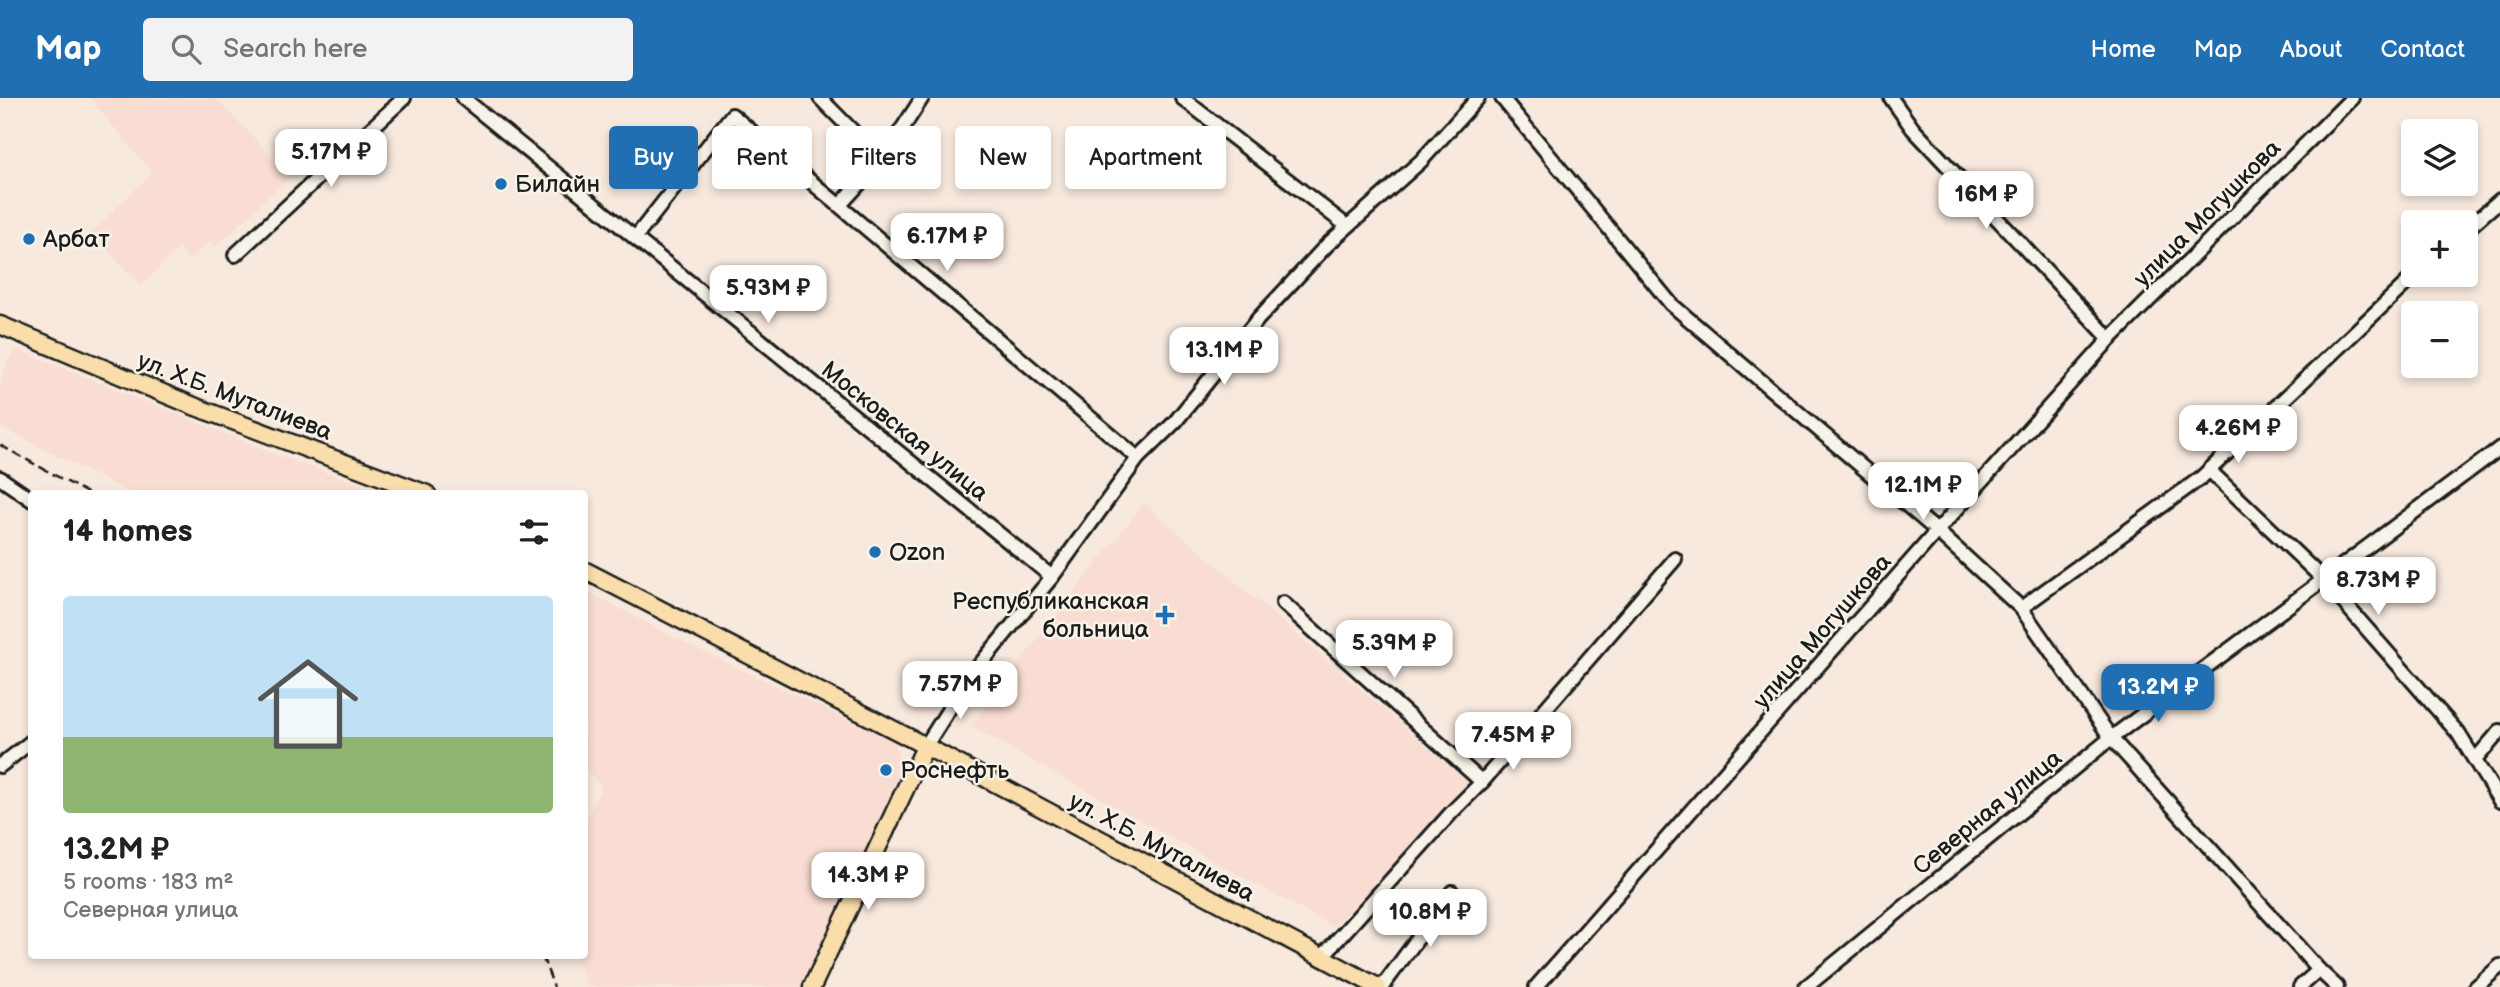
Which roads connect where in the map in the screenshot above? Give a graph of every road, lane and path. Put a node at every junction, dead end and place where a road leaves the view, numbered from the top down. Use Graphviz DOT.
graph roads {
  1 [pos="404,98"];
  2 [pos="463,98"];
  3 [pos="820,98"];
  4 [pos="922,98"];
  5 [pos="1182,98"];
  6 [pos="1478,98"];
  7 [pos="1502,98"];
  8 [pos="1891,98"];
  9 [pos="2352,98"];
  10 [pos="848,126"];
  11 [pos="903,126"];
  12 [pos="855,189"];
  13 [pos="2500,200"];
  14 [pos="840,205"];
  15 [pos="2478,219"];
  16 [pos="1347,226"];
  17 [pos="635,238"];
  18 [pos="235,255"];
  19 [pos="2402,287"];
  20 [pos="0,316"];
  21 [pos="0,325"];
  22 [pos="27,337"];
  23 [pos="2110,339"];
  24 [pos="2500,448"];
  25 [pos="1138,458"];
  26 [pos="2209,470"];
  27 [pos="0,478"];
  28 [pos="417,490"];
  29 [pos="28,497"];
  30 [pos="1937,531"];
  31 [pos="1675,559"];
  32 [pos="588,572"];
  33 [pos="1052,577"];
  34 [pos="2324,580"];
  35 [pos="1283,603"];
  36 [pos="2021,608"];
  37 [pos="2500,732"];
  38 [pos="2111,738"];
  39 [pos="28,744"];
  40 [pos="925,747"];
  41 [pos="2475,760"];
  42 [pos="0,766"];
  43 [pos="1482,782"];
  44 [pos="2500,802"];
  45 [pos="1452,892"];
  46 [pos="1321,958"];
  47 [pos="2500,966"];
  48 [pos="2319,970"];
  49 [pos="812,987"];
  50 [pos="1380,987"];
  51 [pos="1536,987"];
  52 [pos="1806,987"];
  53 [pos="2300,987"];
  54 [pos="2337,987"];
  55 [pos="2476,987"];
  1 -- 18 [label="street"];
  2 -- 17 [label="street, Московская улица"];
  3 -- 10 [label="street"];
  4 -- 11 [label="street"];
  5 -- 16 [label="street"];
  6 -- 16 [label="street"];
  7 -- 30 [label="street"];
  8 -- 23 [label="street"];
  9 -- 23 [label="street, улица Могушкова"];
  12 -- 14 [label="street"];
  13 -- 15 [label="street"];
  14 -- 17 [label="street"];
  14 -- 25 [label="street"];
  16 -- 25 [label="street"];
  17 -- 33 [label="street, Московская улица"];
  19 -- 26 [label="street"];
  20 -- 22 [label="main road"];
  21 -- 22 [label="main road"];
  22 -- 28 [label="main road, ул. Х.Б. Муталиева"];
  23 -- 30 [label="street, улица Могушкова"];
  24 -- 34 [label="street, Северная улица"];
  25 -- 33 [label="street"];
  26 -- 34 [label="street"];
  26 -- 36 [label="street"];
  27 -- 29 [label="street"];
  30 -- 36 [label="street"];
  30 -- 51 [label="street, улица Могушкова"];
  31 -- 43 [label="street"];
  32 -- 40 [label="main road, ул. Х.Б. Муталиева"];
  33 -- 40 [label="street"];
  34 -- 38 [label="street, Северная улица"];
  34 -- 41 [label="street"];
  35 -- 43 [label="street"];
  36 -- 38 [label="street"];
  37 -- 41 [label="street"];
  38 -- 48 [label="street"];
  38 -- 52 [label="street, Северная улица"];
  39 -- 42 [label="street"];
  40 -- 46 [label="main road, ул. Х.Б. Муталиева"];
  40 -- 49 [label="main road"];
  41 -- 44 [label="street"];
  43 -- 46 [label="street"];
  45 -- 50 [label="street"];
  46 -- 50 [label="main road, ул. Х.Б. Муталиева"];
  47 -- 55 [label="street"];
  48 -- 53 [label="street"];
  48 -- 54 [label="street"];
}
